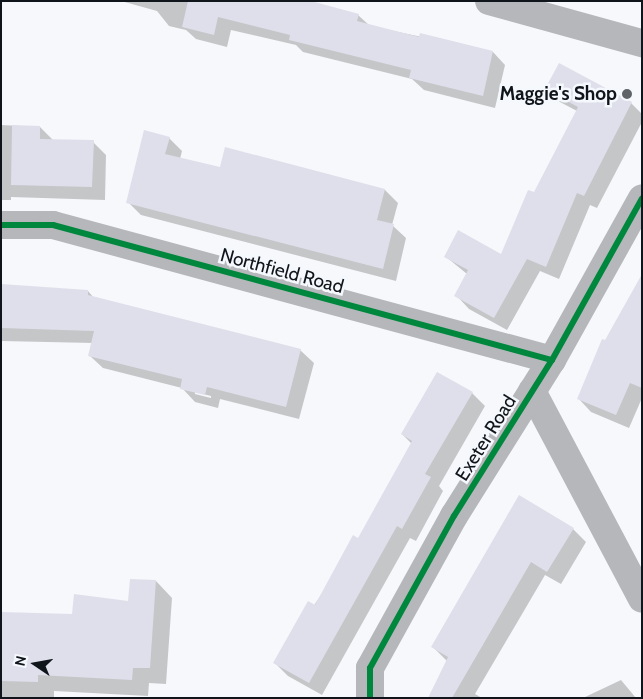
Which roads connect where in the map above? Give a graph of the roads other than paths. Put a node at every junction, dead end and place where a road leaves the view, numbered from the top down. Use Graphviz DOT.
graph roads {
  1 [pos="489,1"];
  2 [pos="642,43"];
  3 [pos="642,198"];
  4 [pos="1,225"];
  5 [pos="552,360"];
  6 [pos="532,391"];
  7 [pos="642,599"];
  8 [pos="370,698"];
  1 -- 2 [label="street"];
  3 -- 5 [label="street, Exeter Road"];
  4 -- 5 [label="street, Northfield Road"];
  5 -- 6 [label="street, Exeter Road"];
  6 -- 7 [label="street"];
  6 -- 8 [label="street, Exeter Road"];
}
